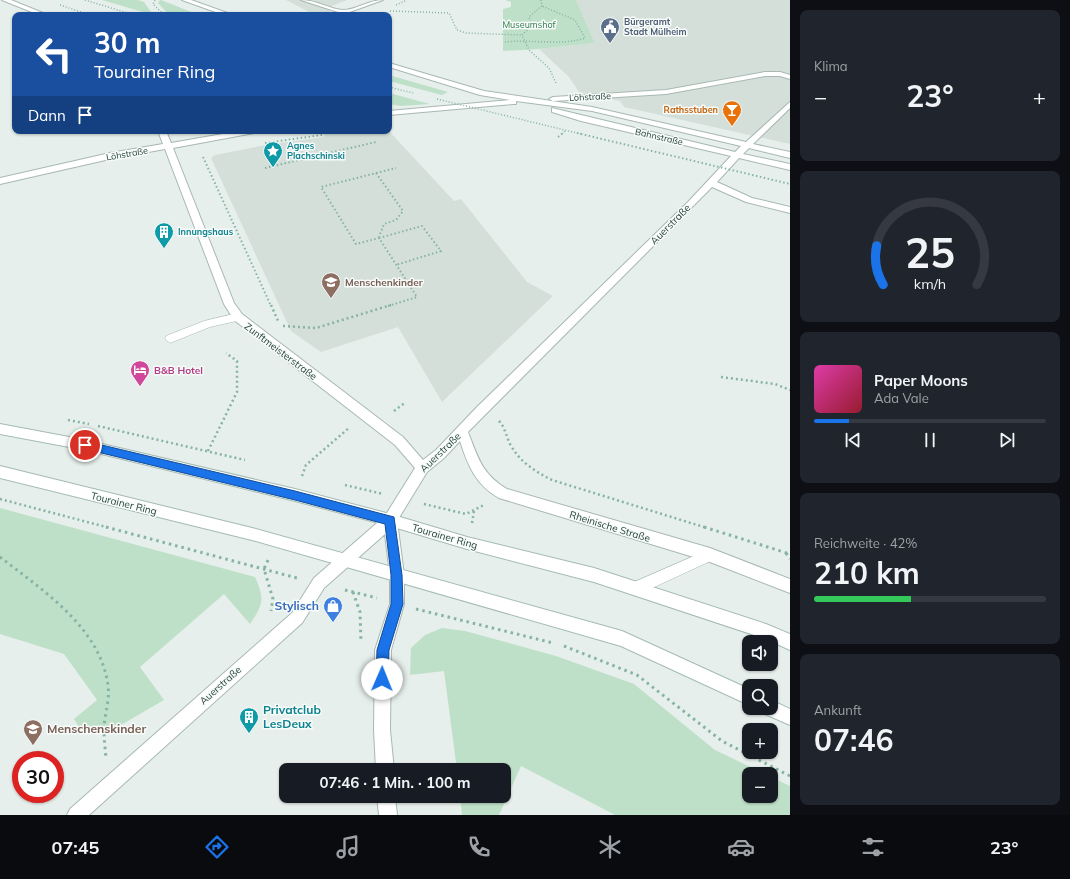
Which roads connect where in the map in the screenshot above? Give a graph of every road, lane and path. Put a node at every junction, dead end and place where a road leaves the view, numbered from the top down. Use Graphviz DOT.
graph roads {
  1 [pos="4,0"];
  2 [pos="85,0"];
  3 [pos="155,0"];
  4 [pos="185,0"];
  5 [pos="304,0"];
  6 [pos="350,0"];
  7 [pos="380,0"];
  8 [pos="541,0"];
  9 [pos="56,4"];
  10 [pos="542,6"];
  11 [pos="389,11"];
  12 [pos="37,12"];
  13 [pos="81,12"];
  14 [pos="124,12"];
  15 [pos="161,12"];
  16 [pos="221,12"];
  17 [pos="338,12"];
  18 [pos="345,12"];
  19 [pos="349,12"];
  20 [pos="522,35"];
  21 [pos="524,40"];
  22 [pos="505,42"];
  23 [pos="574,42"];
  24 [pos="576,45"];
  25 [pos="392,66"];
  26 [pos="790,77"];
  27 [pos="563,98"];
  28 [pos="437,99"];
  29 [pos="529,101"];
  30 [pos="790,104"];
  31 [pos="392,113"];
  32 [pos="163,134"];
  33 [pos="238,134"];
  34 [pos="196,142"];
  35 [pos="376,142"];
  36 [pos="748,145"];
  37 [pos="168,146"];
  38 [pos="737,155"];
  39 [pos="790,155"];
  40 [pos="790,167"];
  41 [pos="265,168"];
  42 [pos="396,168"];
  43 [pos="376,173"];
  44 [pos="0,181"];
  45 [pos="712,182"];
  46 [pos="790,184"];
  47 [pos="790,210"];
  48 [pos="379,238"];
  49 [pos="396,264"];
  50 [pos="238,317"];
  51 [pos="280,326"];
  52 [pos="283,331"];
  53 [pos="170,338"];
  54 [pos="226,353"];
  55 [pos="722,377"];
  56 [pos="790,390"];
  57 [pos="406,402"];
  58 [pos="388,408"];
  59 [pos="481,410"];
  60 [pos="393,412"];
  61 [pos="365,413"];
  62 [pos="399,416"];
  63 [pos="0,429"];
  64 [pos="462,431"];
  65 [pos="208,451"];
  66 [pos="422,468"];
  67 [pos="0,472"];
  68 [pos="295,495"];
  69 [pos="390,520"];
  70 [pos="276,540"];
  71 [pos="785,552"];
  72 [pos="790,554"];
  73 [pos="710,556"];
  74 [pos="0,558"];
  75 [pos="790,559"];
  76 [pos="346,560"];
  77 [pos="397,575"];
  78 [pos="790,586"];
  79 [pos="637,588"];
  80 [pos="271,613"];
  81 [pos="790,642"];
  82 [pos="742,694"];
  83 [pos="778,711"];
  84 [pos="790,717"];
  85 [pos="384,763"];
  86 [pos="107,787"];
  87 [pos="387,803"];
  88 [pos="76,815"];
  89 [pos="388,815"];
  1 -- 12 [label="street"];
  2 -- 14 [label="path"];
  3 -- 15 [label="path"];
  4 -- 16 [label="street"];
  5 -- 17 [label="street"];
  6 -- 18 [label="street"];
  7 -- 19 [label="street"];
  8 -- 10 [label="path"];
  9 -- 13 [label="path"];
  10 -- 20 [label="path"];
  10 -- 23 [label="path"];
  11 -- 20 [label="path"];
  20 -- 21 [label="path"];
  21 -- 22 [label="path"];
  21 -- 23 [label="path"];
  21 -- 27 [label="path"];
  23 -- 24 [label="path"];
  25 -- 29 [label="street, Bahnstraße"];
  26 -- 27 [label="street, Löhstraße"];
  27 -- 29 [label="street, Löhstraße"];
  28 -- 46 [label="path, bridge"];
  29 -- 31 [label="street, Löhstraße"];
  29 -- 36 [label="street, Bahnstraße"];
  29 -- 38 [label="street, Bahnstraße"];
  30 -- 36 [label="street, Auerstraße"];
  32 -- 37 [label="street, Zunftmeisterstraße"];
  33 -- 34 [label="street, Löhstraße"];
  34 -- 37 [label="street, Löhstraße"];
  34 -- 51 [label="path"];
  35 -- 41 [label="path"];
  36 -- 38 [label="street, Auerstraße"];
  36 -- 39 [label="street, Bahnstraße"];
  37 -- 44 [label="street, Löhstraße"];
  37 -- 50 [label="street, Zunftmeisterstraße"];
  38 -- 40 [label="street, Bahnstraße"];
  38 -- 45 [label="street, Auerstraße"];
  42 -- 43 [label="path"];
  43 -- 48 [label="path"];
  43 -- 48 [label="path"];
  45 -- 47 [label="street"];
  45 -- 59 [label="street, Auerstraße"];
  48 -- 49 [label="path"];
  48 -- 49 [label="path"];
  49 -- 51 [label="path"];
  50 -- 53 [label="lane"];
  50 -- 61 [label="street, Zunftmeisterstraße"];
  51 -- 52 [label="path"];
  54 -- 65 [label="path"];
  55 -- 56 [label="path"];
  57 -- 60 [label="path"];
  58 -- 60 [label="path"];
  59 -- 64 [label="street, Auerstraße"];
  59 -- 71 [label="path"];
  60 -- 62 [label="path"];
  61 -- 66 [label="street, Zunftmeisterstraße"];
  61 -- 68 [label="path"];
  63 -- 68 [label="street, Tourainer Ring"];
  64 -- 66 [label="street, Auerstraße"];
  64 -- 73 [label="street, Rheinische Straße"];
  66 -- 69 [label="street, Auerstraße"];
  67 -- 70 [label="street, Tourainer Ring"];
  68 -- 69 [label="street, Tourainer Ring"];
  69 -- 76 [label="street, Auerstraße"];
  69 -- 77 [label="street"];
  69 -- 79 [label="street, Tourainer Ring"];
  70 -- 76 [label="street, Tourainer Ring"];
  70 -- 80 [label="path"];
  71 -- 72 [label="path"];
  71 -- 75 [label="path"];
  73 -- 78 [label="street, Rheinische Straße"];
  73 -- 79 [label="lane"];
  74 -- 86 [label="path"];
  76 -- 77 [label="street, Tourainer Ring"];
  76 -- 86 [label="street, Auerstraße"];
  77 -- 82 [label="street, Tourainer Ring"];
  77 -- 85 [label="street"];
  79 -- 81 [label="street, Tourainer Ring"];
  83 -- 84 [label="street"];
  86 -- 88 [label="street, Auerstraße"];
  87 -- 89 [label="street"];
}
